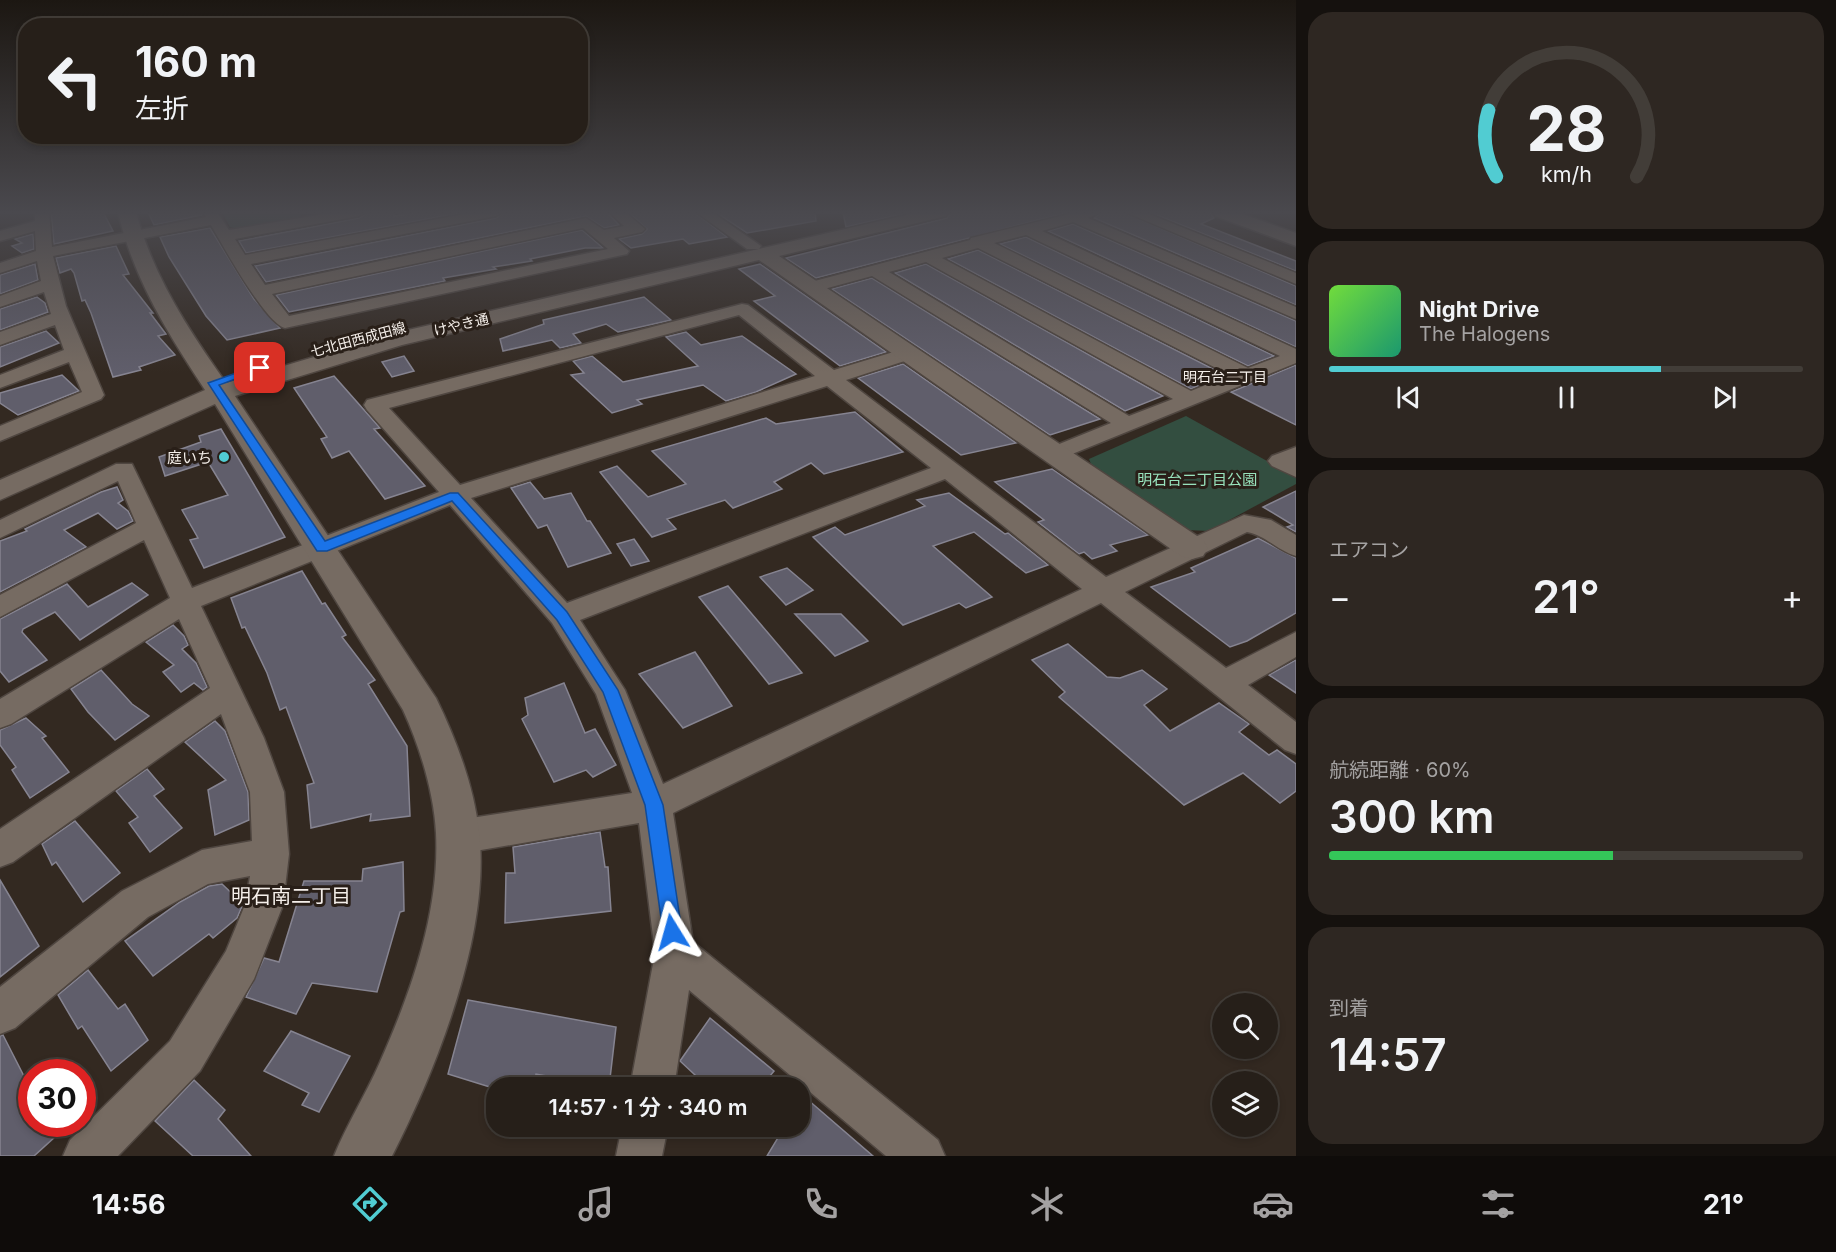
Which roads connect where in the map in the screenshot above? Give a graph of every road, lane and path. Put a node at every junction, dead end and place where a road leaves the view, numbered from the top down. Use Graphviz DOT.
graph roads {
  1 [pos="47,266"];
  2 [pos="146,266"];
  3 [pos="243,266"];
  4 [pos="379,266"];
  5 [pos="446,266"];
  6 [pos="551,266"];
  7 [pos="694,266"];
  8 [pos="782,266"];
  9 [pos="894,266"];
  10 [pos="945,266"];
  11 [pos="1027,266"];
  12 [pos="1105,266"];
  13 [pos="1186,266"];
  14 [pos="1264,266"];
  15 [pos="875,271"];
  16 [pos="1296,279"];
  17 [pos="50,284"];
  18 [pos="461,285"];
  19 [pos="813,287"];
  20 [pos="260,291"];
  21 [pos="0,302"];
  22 [pos="1296,314"];
  23 [pos="62,316"];
  24 [pos="0,339"];
  25 [pos="75,353"];
  26 [pos="907,354"];
  27 [pos="1296,356"];
  28 [pos="832,377"];
  29 [pos="1249,377"];
  30 [pos="0,382"];
  31 [pos="216,388"];
  32 [pos="1191,400"];
  33 [pos="1129,425"];
  34 [pos="0,434"];
  35 [pos="1055,454"];
  36 [pos="1296,454"];
  37 [pos="948,470"];
  38 [pos="1296,470"];
  39 [pos="0,476"];
  40 [pos="0,491"];
  41 [pos="454,495"];
  42 [pos="150,526"];
  43 [pos="0,530"];
  44 [pos="1296,547"];
  45 [pos="322,548"];
  46 [pos="1192,548"];
  47 [pos="1104,590"];
  48 [pos="186,601"];
  49 [pos="0,607"];
  50 [pos="562,616"];
  51 [pos="1296,643"];
  52 [pos="1223,684"];
  53 [pos="228,692"];
  54 [pos="0,715"];
  55 [pos="1296,740"];
  56 [pos="654,805"];
  57 [pos="458,837"];
  58 [pos="0,850"];
  59 [pos="271,854"];
  60 [pos="675,953"];
  61 [pos="0,1013"];
  62 [pos="654,1077"];
  63 [pos="643,1137"];
  64 [pos="86,1156"];
  65 [pos="362,1156"];
  66 [pos="639,1156"];
  67 [pos="922,1156"];
  1 -- 17 [label="street"];
  2 -- 31 [label="street"];
  3 -- 20 [label="street"];
  4 -- 20 [label="street"];
  5 -- 18 [label="street"];
  6 -- 18 [label="street"];
  7 -- 31 [label="street, けやき通"];
  8 -- 19 [label="street"];
  9 -- 15 [label="street"];
  10 -- 32 [label="street"];
  11 -- 29 [label="street"];
  12 -- 27 [label="street"];
  13 -- 22 [label="street"];
  14 -- 16 [label="street"];
  15 -- 19 [label="street"];
  15 -- 33 [label="street"];
  17 -- 21 [label="street"];
  17 -- 23 [label="street"];
  18 -- 20 [label="street"];
  19 -- 26 [label="street"];
  23 -- 24 [label="street"];
  23 -- 25 [label="street"];
  25 -- 30 [label="street"];
  25 -- 34 [label="street"];
  26 -- 28 [label="street"];
  26 -- 35 [label="street"];
  27 -- 29 [label="street"];
  28 -- 37 [label="street"];
  28 -- 41 [label="street"];
  28 -- 41 [label="street"];
  29 -- 32 [label="street"];
  31 -- 39 [label="street"];
  31 -- 40 [label="street, けやき通"];
  31 -- 45 [label="street"];
  32 -- 33 [label="street"];
  33 -- 35 [label="street"];
  35 -- 46 [label="street"];
  36 -- 38 [label="street"];
  37 -- 47 [label="street"];
  37 -- 50 [label="street"];
  41 -- 45 [label="street"];
  41 -- 50 [label="street"];
  42 -- 43 [label="street"];
  42 -- 48 [label="street"];
  42 -- 49 [label="street"];
  44 -- 46 [label="street"];
  45 -- 48 [label="street"];
  45 -- 57 [label="street"];
  46 -- 47 [label="street"];
  47 -- 52 [label="street"];
  47 -- 56 [label="street"];
  48 -- 53 [label="street"];
  48 -- 54 [label="street"];
  50 -- 56 [label="street"];
  51 -- 52 [label="street"];
  52 -- 55 [label="street"];
  53 -- 58 [label="street"];
  53 -- 59 [label="street"];
  56 -- 57 [label="street"];
  56 -- 60 [label="street"];
  57 -- 65 [label="street"];
  59 -- 61 [label="street"];
  59 -- 64 [label="street"];
  60 -- 62 [label="street"];
  60 -- 67 [label="street"];
  63 -- 66 [label="street"];
}
